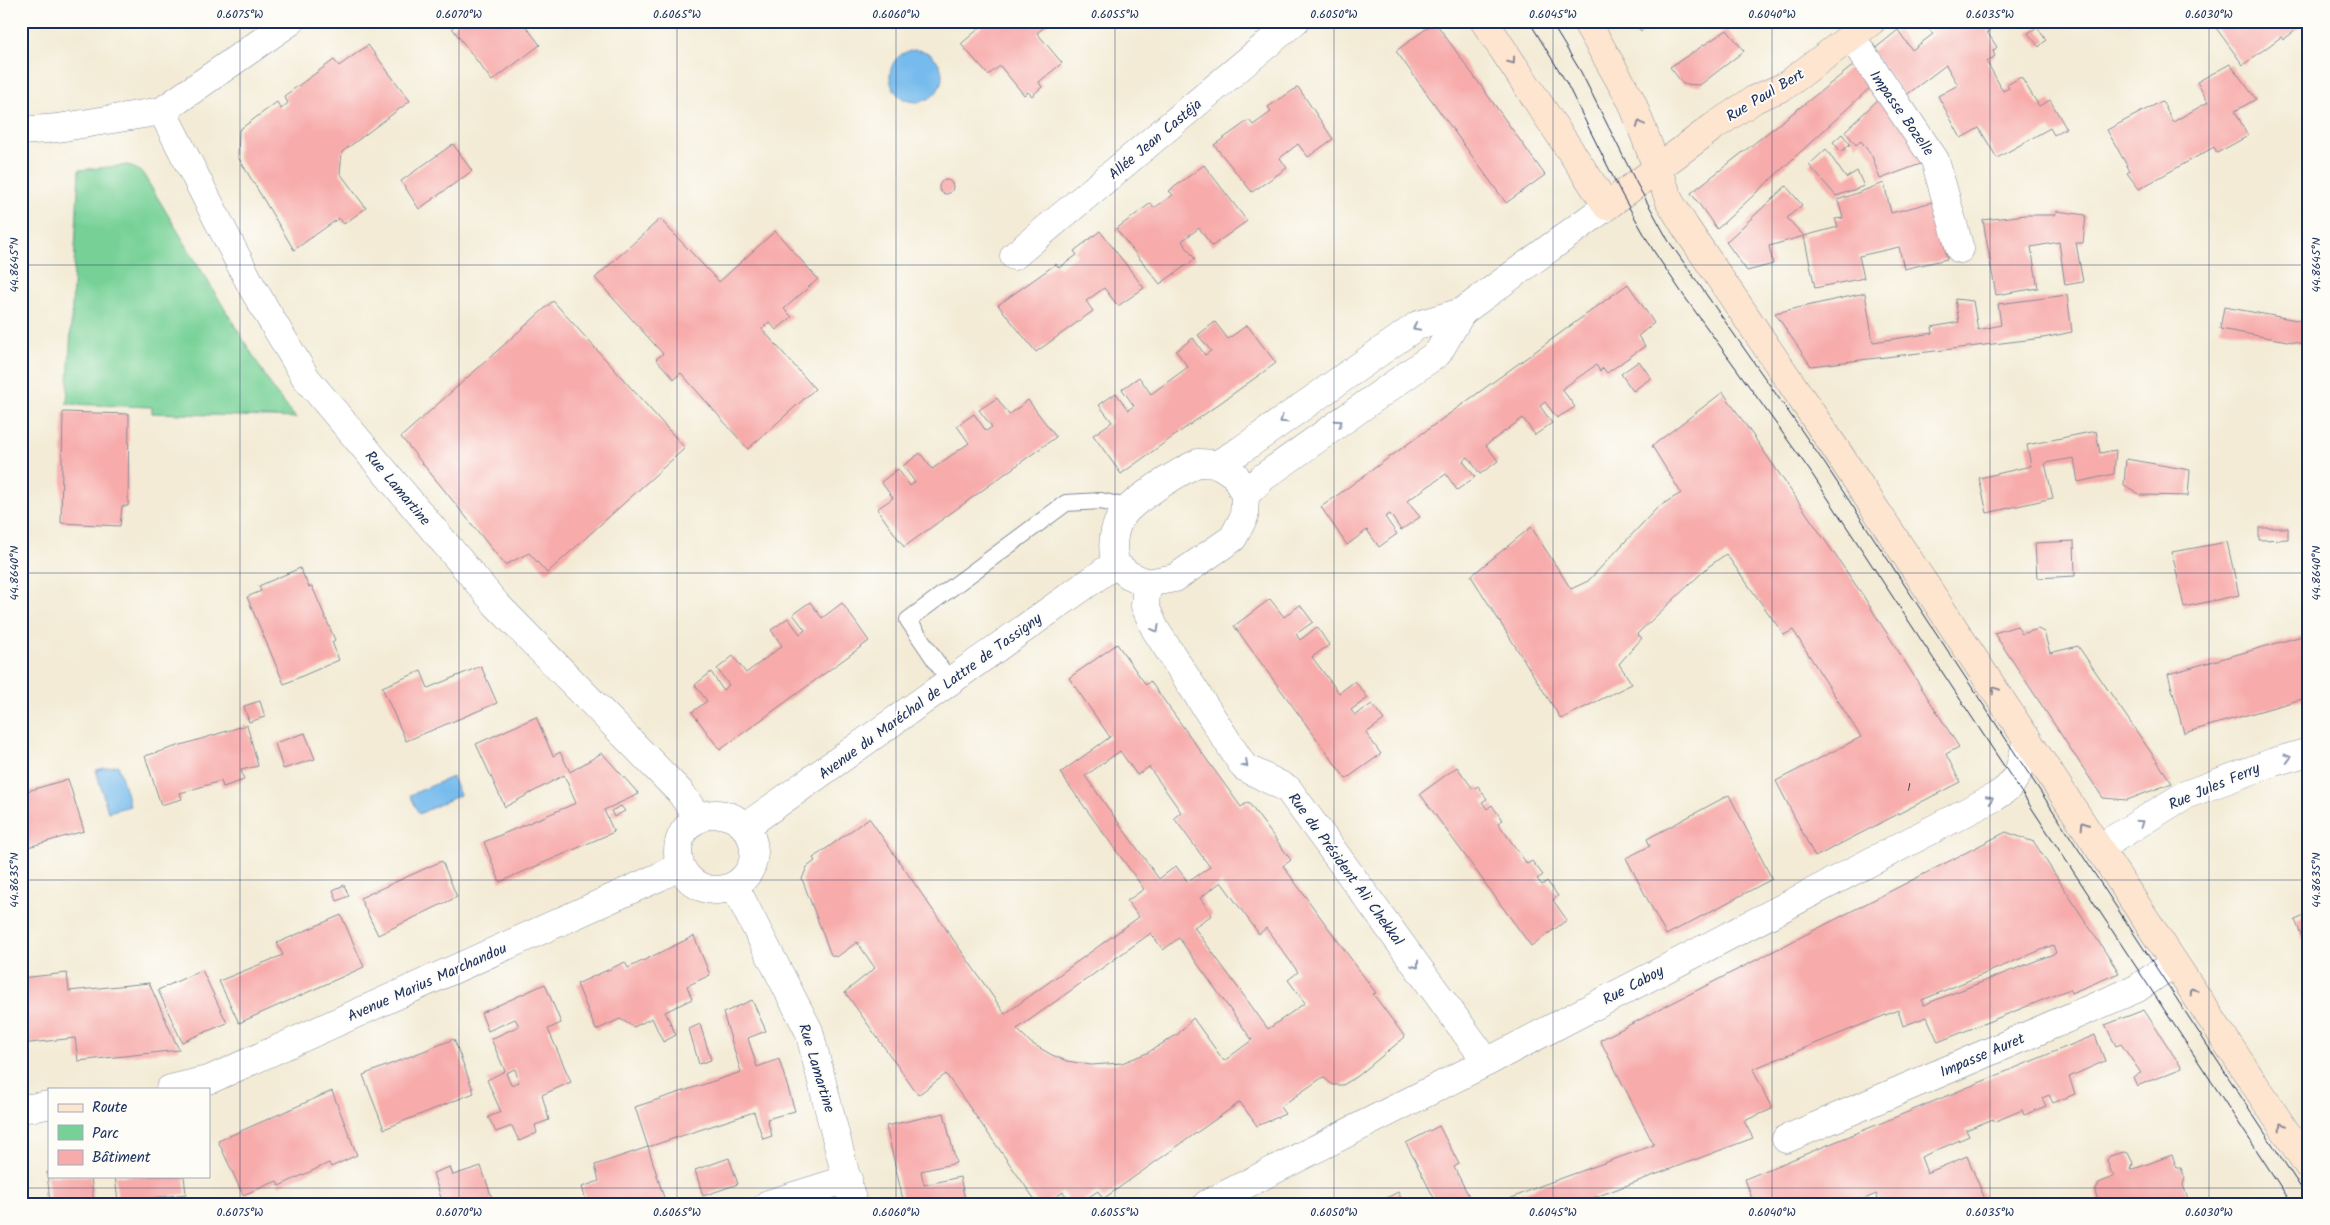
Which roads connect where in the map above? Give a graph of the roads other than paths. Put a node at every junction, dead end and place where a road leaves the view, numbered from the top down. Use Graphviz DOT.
graph roads {
  1 [pos="291,21"];
  2 [pos="1295,21"];
  3 [pos="1484,21"];
  4 [pos="1586,21"];
  5 [pos="1862,30"];
  6 [pos="162,111"];
  7 [pos="21,131"];
  8 [pos="1657,170"];
  9 [pos="1608,206"];
  10 [pos="1960,249"];
  11 [pos="1014,256"];
  12 [pos="1462,312"];
  13 [pos="1218,464"];
  14 [pos="1245,494"];
  15 [pos="1127,507"];
  16 [pos="1115,564"];
  17 [pos="1148,583"];
  18 [pos="950,682"];
  19 [pos="2027,738"];
  20 [pos="2309,752"];
  21 [pos="699,819"];
  22 [pos="745,828"];
  23 [pos="2099,848"];
  24 [pos="680,866"];
  25 [pos="735,886"];
  26 [pos="2174,963"];
  27 [pos="1487,1062"];
  28 [pos="174,1088"];
  29 [pos="48,1105"];
  30 [pos="21,1109"];
  31 [pos="1786,1139"];
  32 [pos="2309,1167"];
  33 [pos="851,1191"];
  34 [pos="768,1204"];
  35 [pos="1207,1204"];
  1 -- 6 [label="street"];
  2 -- 11 [label="street, Allée Jean Castéja"];
  3 -- 9 [label="main road, one-way"];
  8 -- 4 [label="main road, one-way"];
  5 -- 8 [label="main road, Rue Paul Bert"];
  5 -- 10 [label="street, Impasse Bozelle"];
  6 -- 7 [label="street"];
  6 -- 21 [label="street, Rue Lamartine"];
  8 -- 9 [label="main road, Rue Paul Bert"];
  19 -- 8 [label="main road, one-way"];
  9 -- 12 [label="street"];
  12 -- 13 [label="street, one-way"];
  14 -- 12 [label="street, one-way"];
  13 -- 14 [label="street"];
  13 -- 15 [label="street"];
  14 -- 17 [label="street"];
  15 -- 16 [label="street"];
  15 -- 18 [label="lane"];
  16 -- 17 [label="street"];
  16 -- 18 [label="street, Avenue du Maréchal de Lattre de Tassigny"];
  17 -- 27 [label="street, Rue du Président Ali Chekkal, one-way"];
  18 -- 22 [label="street, Avenue du Maréchal de Lattre de Tassigny"];
  23 -- 19 [label="main road, one-way"];
  27 -- 19 [label="street, Rue Caboy, one-way"];
  23 -- 20 [label="street, Rue Jules Ferry, one-way"];
  21 -- 22 [label="street"];
  21 -- 24 [label="street"];
  22 -- 25 [label="street"];
  23 -- 26 [label="main road"];
  24 -- 25 [label="street"];
  24 -- 28 [label="street, Avenue Marius Marchandou"];
  25 -- 33 [label="street, Rue Lamartine"];
  26 -- 31 [label="street, Impasse Auret"];
  32 -- 26 [label="main road, one-way"];
  27 -- 35 [label="street, Rue Caboy"];
  29 -- 30 [label="street"];
  33 -- 34 [label="street"];
}
